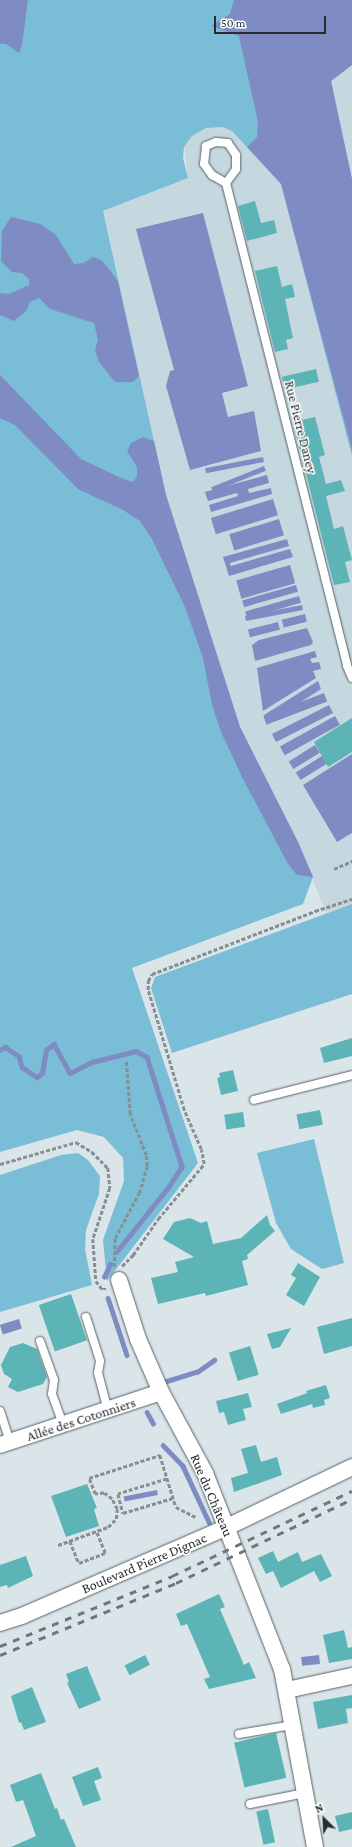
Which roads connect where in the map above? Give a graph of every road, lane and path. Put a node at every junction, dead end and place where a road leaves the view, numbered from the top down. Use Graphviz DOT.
graph roads {
  1 [pos="226,183"];
  2 [pos="352,678"];
  3 [pos="352,862"];
  4 [pos="334,869"];
  5 [pos="352,899"];
  6 [pos="126,1060"];
  7 [pos="352,1075"];
  8 [pos="254,1100"];
  9 [pos="0,1164"];
  10 [pos="119,1280"];
  11 [pos="86,1317"];
  12 [pos="40,1341"];
  13 [pos="161,1392"];
  14 [pos="108,1410"];
  15 [pos="0,1411"];
  16 [pos="63,1425"];
  17 [pos="5,1443"];
  18 [pos="352,1467"];
  19 [pos="167,1479"];
  20 [pos="173,1498"];
  21 [pos="196,1517"];
  22 [pos="227,1527"];
  23 [pos="96,1531"];
  24 [pos="70,1541"];
  25 [pos="58,1545"];
  26 [pos="0,1623"];
  27 [pos="352,1676"];
  28 [pos="287,1690"];
  29 [pos="293,1725"];
  30 [pos="239,1734"];
  31 [pos="304,1793"];
  32 [pos="250,1804"];
  33 [pos="315,1847"];
  1 -- 1 [label="lane"];
  1 -- 2 [label="lane, Rue Pierre Daney"];
  3 -- 4 [label="path"];
  5 -- 10 [label="path"];
  6 -- 10 [label="path"];
  7 -- 8 [label="lane"];
  9 -- 10 [label="path"];
  10 -- 13 [label="street, Rue du Château"];
  11 -- 14 [label="lane"];
  12 -- 16 [label="lane"];
  13 -- 14 [label="street, Allée des Cotonniers"];
  13 -- 22 [label="street, Rue du Château"];
  14 -- 16 [label="street, Allée des Cotonniers"];
  15 -- 17 [label="lane"];
  16 -- 17 [label="street, Allée des Cotonniers"];
  18 -- 22 [label="street, Boulevard Pierre Dignac"];
  19 -- 20 [label="path"];
  19 -- 20 [label="path"];
  19 -- 23 [label="path"];
  20 -- 21 [label="path"];
  22 -- 26 [label="street, Boulevard Pierre Dignac"];
  22 -- 28 [label="street, Rue du Château"];
  23 -- 24 [label="path"];
  23 -- 24 [label="path"];
  24 -- 25 [label="path"];
  27 -- 28 [label="street"];
  28 -- 29 [label="street, Rue du Château"];
  29 -- 30 [label="lane"];
  29 -- 31 [label="street, Rue du Château"];
  31 -- 32 [label="lane"];
  31 -- 33 [label="street, Rue du Château"];
}
